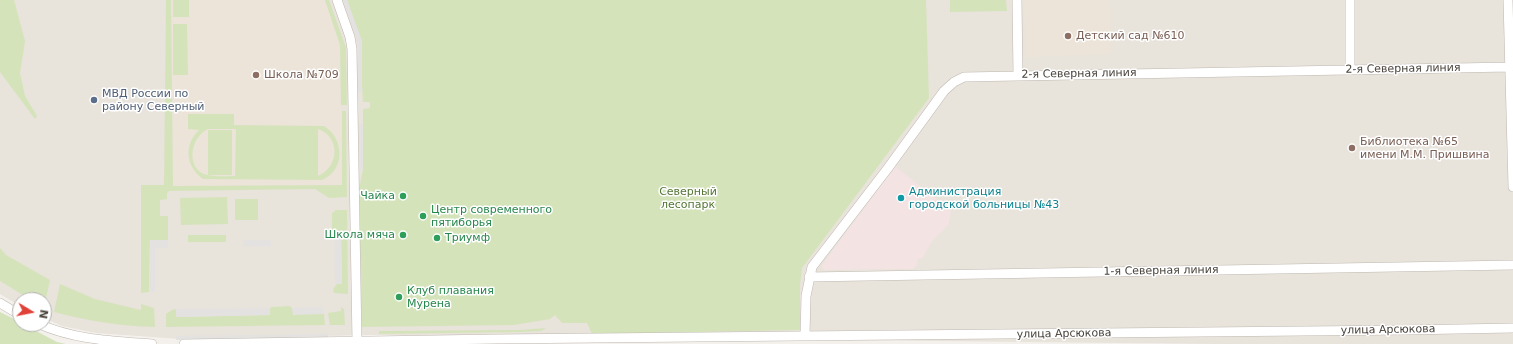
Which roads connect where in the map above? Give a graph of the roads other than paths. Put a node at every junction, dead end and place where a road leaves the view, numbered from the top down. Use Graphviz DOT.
graph roads {
  1 [pos="337,0"];
  2 [pos="1017,0"];
  3 [pos="1350,0"];
  4 [pos="1508,0"];
  5 [pos="1510,68"];
  6 [pos="1350,70"];
  7 [pos="1018,75"];
  8 [pos="1513,188"];
  9 [pos="1513,265"];
  10 [pos="809,277"];
  11 [pos="0,302"];
  12 [pos="12,310"];
  13 [pos="1513,328"];
  14 [pos="52,329"];
  15 [pos="805,336"];
  16 [pos="356,342"];
  17 [pos="152,344"];
  18 [pos="184,344"];
  1 -- 16 [label="street"];
  2 -- 7 [label="street"];
  3 -- 6 [label="street"];
  4 -- 5 [label="street"];
  5 -- 6 [label="street, 2-я Северная линия"];
  5 -- 8 [label="street"];
  6 -- 7 [label="street, 2-я Северная линия"];
  7 -- 10 [label="street, 2-я Северная линия"];
  9 -- 10 [label="street, 1-я Северная линия"];
  10 -- 15 [label="street, 2-я Северная линия"];
  11 -- 12 [label="street"];
  13 -- 15 [label="street, улица Арсюкова"];
  14 -- 17 [label="street"];
  15 -- 16 [label="street, улица Арсюкова"];
  16 -- 18 [label="street, улица Арсюкова"];
}
